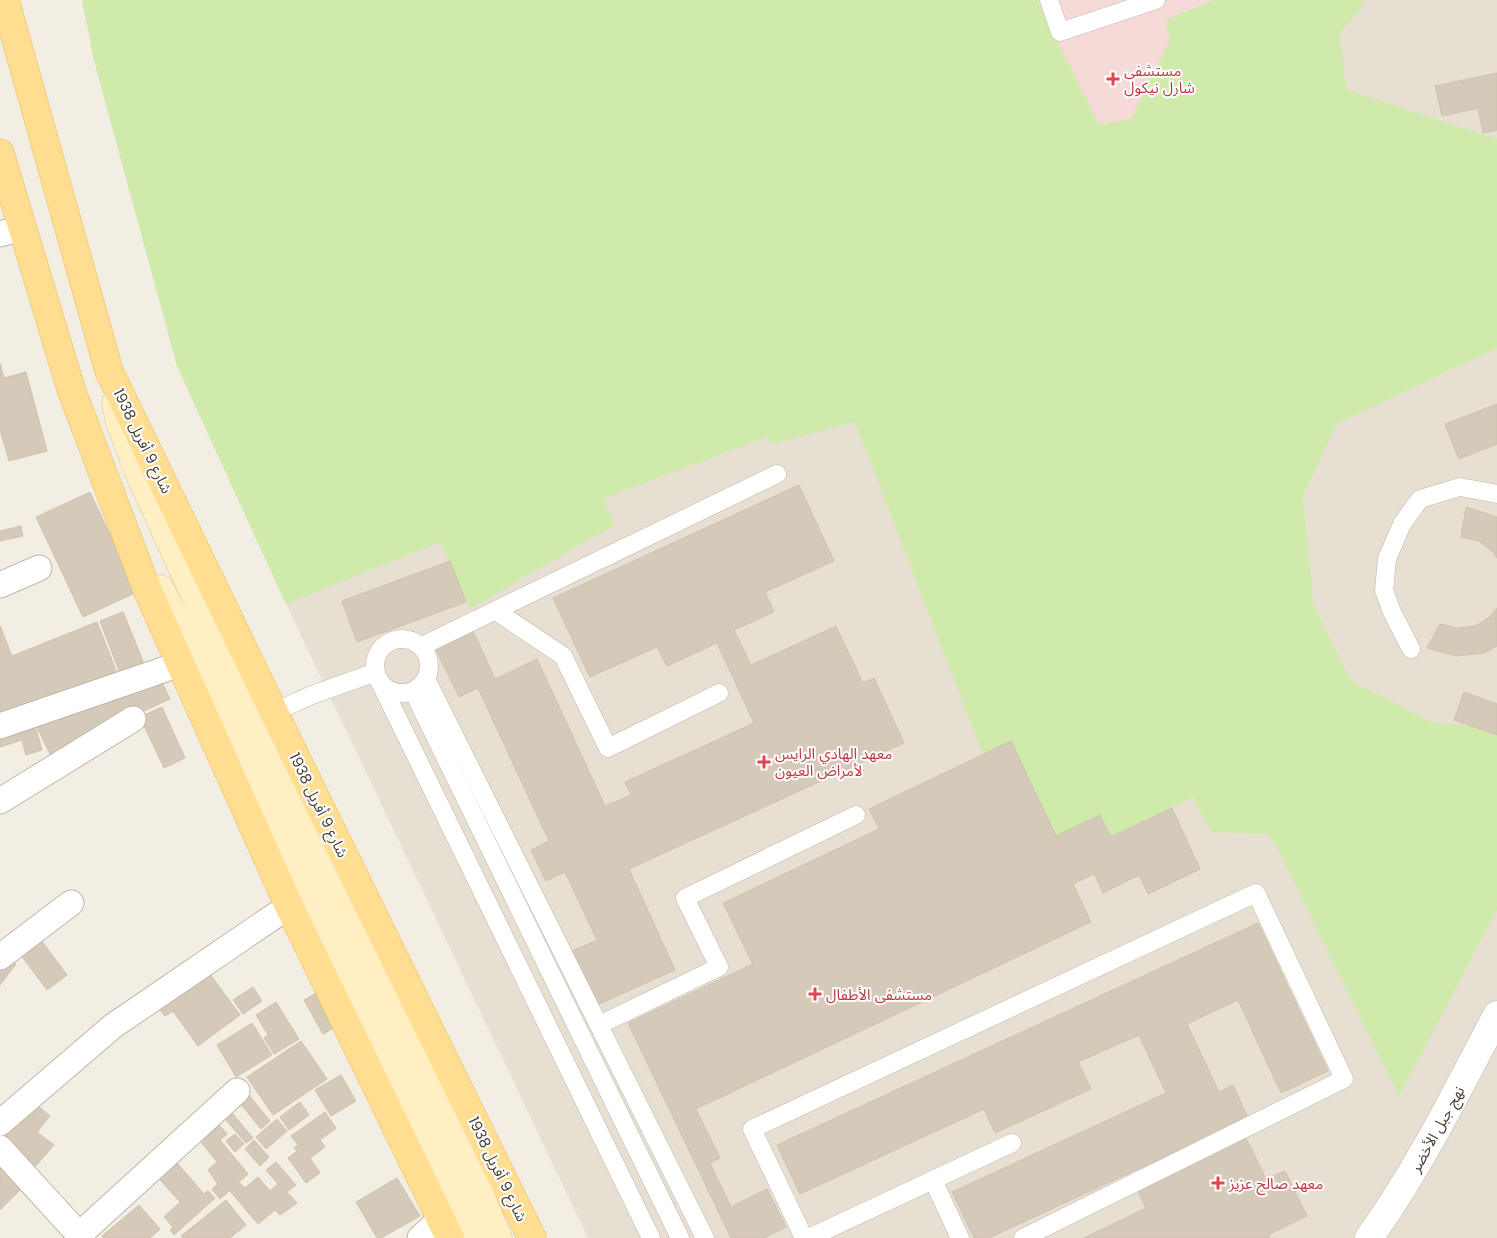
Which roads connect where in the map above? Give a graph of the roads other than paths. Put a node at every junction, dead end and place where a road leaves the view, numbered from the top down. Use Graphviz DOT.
graph roads {
  1 [pos="6,0"];
  2 [pos="1049,0"];
  3 [pos="1156,0"];
  4 [pos="0,153"];
  5 [pos="11,231"];
  6 [pos="109,371"];
  7 [pos="71,389"];
  8 [pos="777,474"];
  9 [pos="1497,494"];
  10 [pos="39,568"];
  11 [pos="0,585"];
  12 [pos="496,611"];
  13 [pos="422,646"];
  14 [pos="1411,649"];
  15 [pos="180,664"];
  16 [pos="377,675"];
  17 [pos="420,685"];
  18 [pos="719,692"];
  19 [pos="274,712"];
  20 [pos="133,719"];
  21 [pos="0,726"];
  22 [pos="0,801"];
  23 [pos="856,815"];
  24 [pos="71,903"];
  25 [pos="289,906"];
  26 [pos="0,957"];
  27 [pos="1497,1015"];
  28 [pos="599,1025"];
  29 [pos="237,1091"];
  30 [pos="0,1123"];
  31 [pos="1012,1143"];
  32 [pos="0,1148"];
  33 [pos="933,1180"];
  34 [pos="446,1229"];
  35 [pos="81,1236"];
  36 [pos="420,1238"];
  37 [pos="476,1238"];
  38 [pos="498,1238"];
  39 [pos="532,1238"];
  40 [pos="651,1238"];
  41 [pos="680,1238"];
  42 [pos="705,1238"];
  43 [pos="804,1238"];
  44 [pos="809,1238"];
  45 [pos="960,1238"];
  46 [pos="1023,1238"];
  47 [pos="1369,1238"];
  1 -- 6 [label="main road, شارع 9 أفريل 1938"];
  2 -- 3 [label="lane"];
  4 -- 5 [label="main road"];
  5 -- 7 [label="main road"];
  6 -- 19 [label="main road, شارع 9 أفريل 1938"];
  6 -- 38 [label="main road, شارع 9 أفريل 1938"];
  7 -- 15 [label="main road"];
  7 -- 37 [label="main road"];
  8 -- 12 [label="lane"];
  9 -- 14 [label="lane"];
  10 -- 11 [label="street"];
  12 -- 13 [label="lane"];
  12 -- 18 [label="lane"];
  13 -- 16 [label="lane"];
  13 -- 17 [label="lane"];
  15 -- 21 [label="street"];
  15 -- 25 [label="main road"];
  16 -- 17 [label="lane"];
  16 -- 19 [label="lane"];
  16 -- 40 [label="lane"];
  17 -- 28 [label="lane"];
  17 -- 41 [label="lane"];
  19 -- 39 [label="main road, شارع 9 أفريل 1938"];
  20 -- 22 [label="street"];
  23 -- 28 [label="lane"];
  24 -- 26 [label="street"];
  25 -- 30 [label="street"];
  25 -- 34 [label="main road"];
  27 -- 47 [label="street, نهج جبل الأخضر"];
  28 -- 42 [label="lane"];
  29 -- 35 [label="street"];
  31 -- 33 [label="lane"];
  32 -- 35 [label="street"];
  33 -- 44 [label="lane"];
  33 -- 45 [label="lane"];
  34 -- 36 [label="street"];
  43 -- 46 [label="lane"];
}
